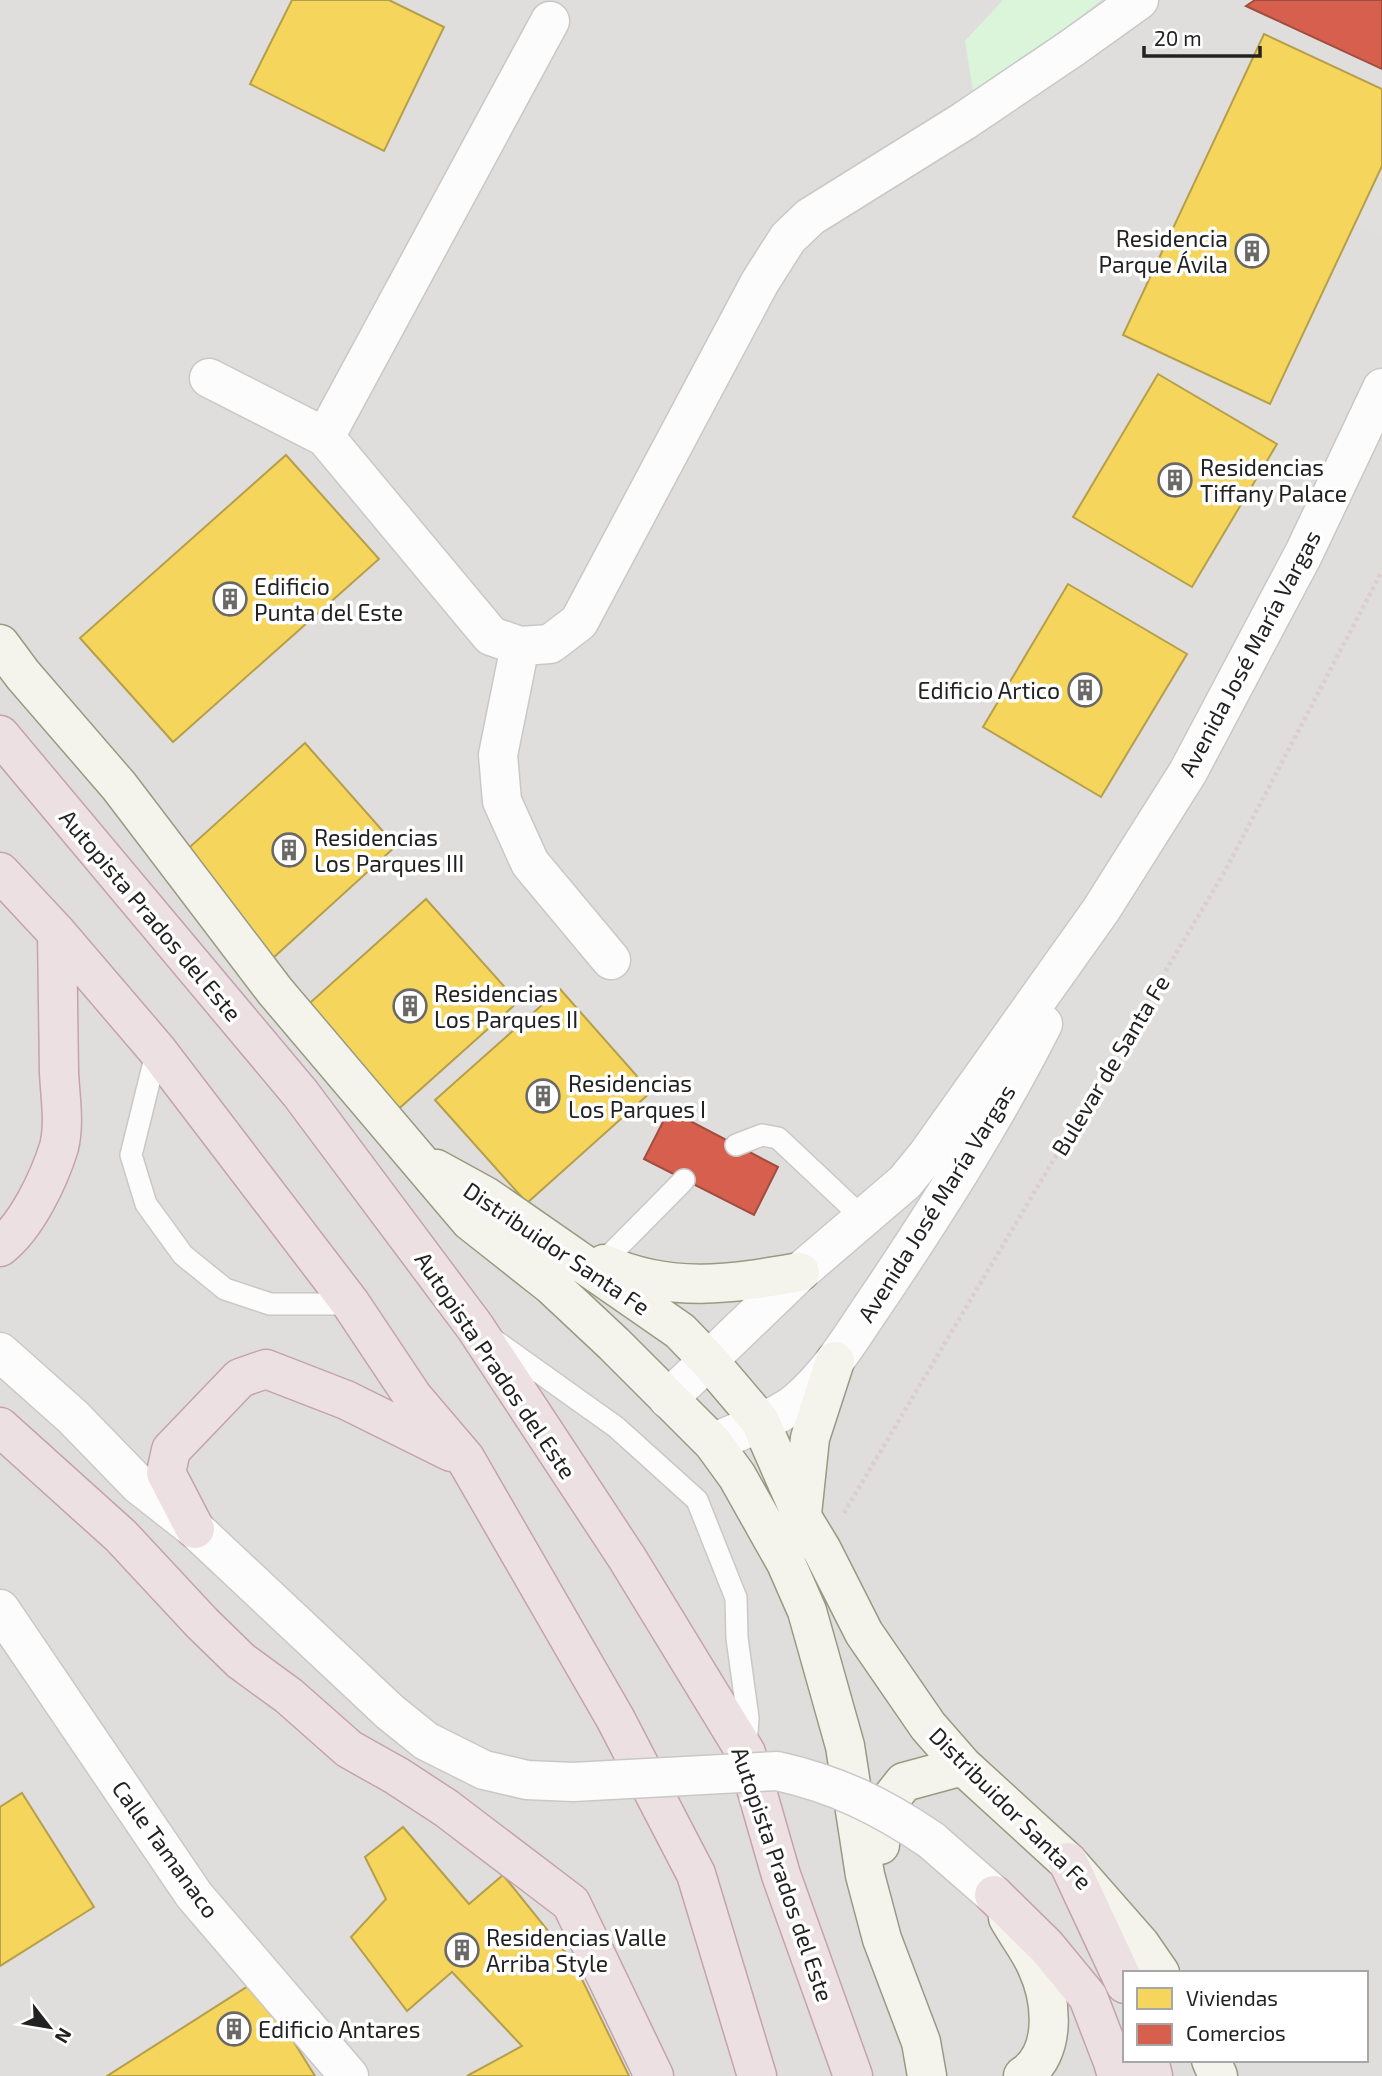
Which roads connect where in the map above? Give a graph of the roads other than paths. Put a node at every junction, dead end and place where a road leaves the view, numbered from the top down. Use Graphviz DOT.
graph roads {
  1 [pos="1139,0"];
  2 [pos="550,21"];
  3 [pos="209,378"];
  4 [pos="1382,388"];
  5 [pos="325,438"];
  6 [pos="0,644"];
  7 [pos="520,646"];
  8 [pos="0,734"];
  9 [pos="0,872"];
  10 [pos="1101,910"];
  11 [pos="57,933"];
  12 [pos="611,960"];
  13 [pos="158,1050"];
  14 [pos="736,1145"];
  15 [pos="419,1160"];
  16 [pos="684,1180"];
  17 [pos="863,1218"];
  18 [pos="530,1228"];
  19 [pos="0,1247"];
  20 [pos="602,1263"];
  21 [pos="800,1272"];
  22 [pos="351,1304"];
  23 [pos="475,1328"];
  24 [pos="0,1352"];
  25 [pos="709,1361"];
  26 [pos="835,1361"];
  27 [pos="668,1399"];
  28 [pos="760,1421"];
  29 [pos="0,1427"];
  30 [pos="713,1443"];
  31 [pos="466,1458"];
  32 [pos="802,1517"];
  33 [pos="195,1530"];
  34 [pos="0,1609"];
  35 [pos="746,1753"];
  36 [pos="963,1766"];
  37 [pos="1068,1862"];
  38 [pos="994,1895"];
  39 [pos="881,1939"];
  40 [pos="1159,1971"];
  41 [pos="1123,1980"];
  42 [pos="924,2059"];
  43 [pos="349,2076"];
  44 [pos="654,2076"];
  45 [pos="757,2076"];
  46 [pos="853,2076"];
  47 [pos="945,2076"];
  48 [pos="1023,2076"];
  49 [pos="1117,2076"];
  1 -- 7 [label="street"];
  2 -- 5 [label="street"];
  3 -- 5 [label="street"];
  4 -- 10 [label="street, Avenida José María Vargas"];
  5 -- 7 [label="street"];
  6 -- 15 [label="street"];
  7 -- 12 [label="street"];
  8 -- 23 [label="highway, Autopista Prados del Este"];
  9 -- 11 [label="highway"];
  10 -- 17 [label="street, Avenida José María Vargas"];
  10 -- 26 [label="street, Avenida José María Vargas"];
  11 -- 13 [label="highway"];
  11 -- 19 [label="highway"];
  13 -- 22 [label="highway"];
  13 -- 22 [label="lane"];
  14 -- 17 [label="lane"];
  15 -- 18 [label="street, Distribuidor Santa Fe"];
  15 -- 27 [label="street, Distribuidor Santa Fe"];
  16 -- 20 [label="lane"];
  17 -- 21 [label="street, Avenida José María Vargas"];
  18 -- 20 [label="street"];
  18 -- 25 [label="street, Distribuidor Santa Fe"];
  20 -- 21 [label="street"];
  21 -- 25 [label="street, Avenida José María Vargas"];
  22 -- 31 [label="highway"];
  23 -- 35 [label="highway, Autopista Prados del Este"];
  23 -- 35 [label="lane"];
  24 -- 33 [label="street"];
  25 -- 27 [label="street, Avenida José María Vargas"];
  25 -- 28 [label="street, Distribuidor Santa Fe"];
  26 -- 28 [label="street, Avenida José María Vargas"];
  26 -- 32 [label="street"];
  27 -- 30 [label="street, Distribuidor Santa Fe"];
  28 -- 30 [label="street, Avenida José María Vargas"];
  28 -- 32 [label="street, Distribuidor Santa Fe"];
  29 -- 44 [label="highway"];
  30 -- 39 [label="street, Distribuidor Santa Fe"];
  31 -- 33 [label="highway"];
  31 -- 45 [label="highway"];
  32 -- 36 [label="street, Distribuidor Santa Fe"];
  33 -- 38 [label="street, bridge"];
  34 -- 43 [label="street, Calle Tamanaco"];
  35 -- 46 [label="highway, Autopista Prados del Este"];
  36 -- 37 [label="street, Distribuidor Santa Fe"];
  36 -- 39 [label="street"];
  37 -- 40 [label="street, Distribuidor Santa Fe"];
  37 -- 41 [label="highway"];
  38 -- 48 [label="street"];
  38 -- 49 [label="highway"];
  39 -- 42 [label="street, Distribuidor Santa Fe"];
  42 -- 47 [label="street, Distribuidor Santa Fe"];
}
